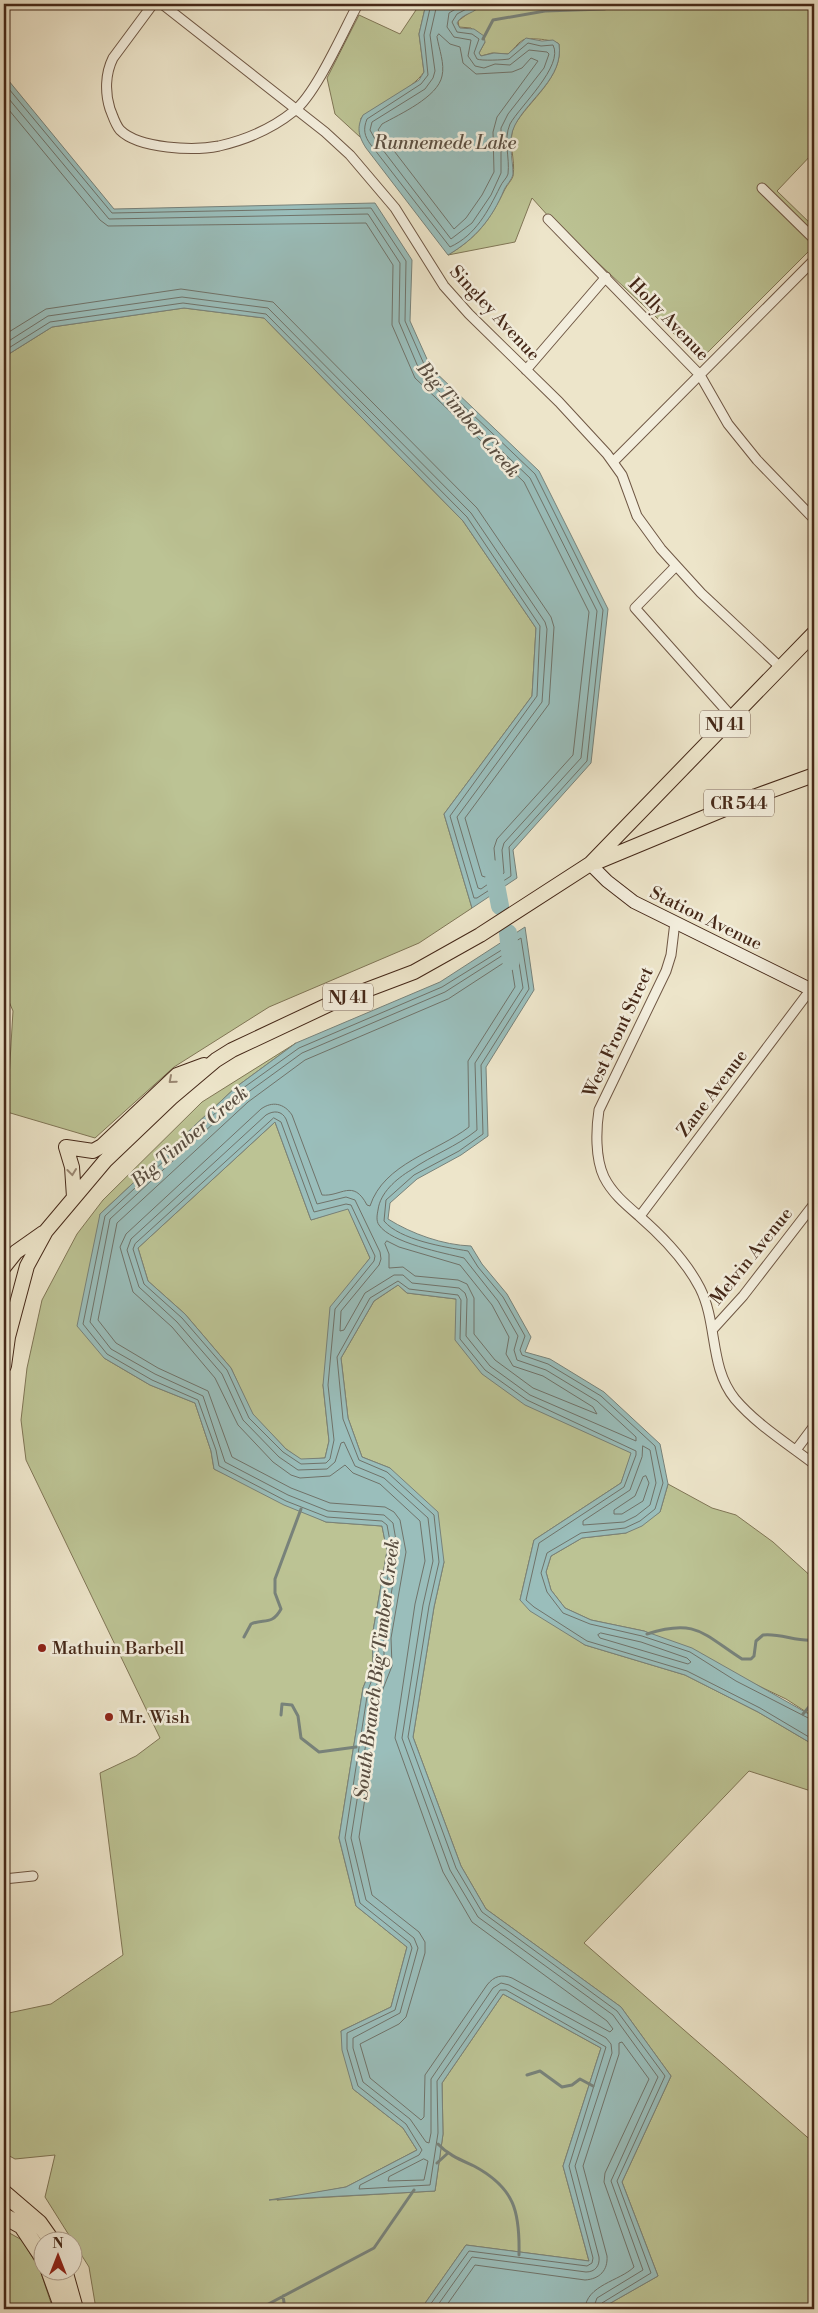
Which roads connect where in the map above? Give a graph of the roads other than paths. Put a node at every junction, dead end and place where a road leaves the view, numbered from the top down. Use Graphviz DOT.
graph roads {
  1 [pos="153,4"];
  2 [pos="162,4"];
  3 [pos="358,4"];
  4 [pos="296,110"];
  5 [pos="762,188"];
  6 [pos="548,219"];
  7 [pos="814,239"];
  8 [pos="814,260"];
  9 [pos="606,277"];
  10 [pos="526,370"];
  11 [pos="700,375"];
  12 [pos="613,462"];
  13 [pos="814,519"];
  14 [pos="676,566"];
  15 [pos="814,633"];
  16 [pos="780,667"];
  17 [pos="732,717"];
  18 [pos="814,775"];
  19 [pos="637,815"];
  20 [pos="664,834"];
  21 [pos="590,864"];
  22 [pos="675,922"];
  23 [pos="813,990"];
  24 [pos="216,1060"];
  25 [pos="74,1197"];
  26 [pos="814,1204"];
  27 [pos="640,1216"];
  28 [pos="46,1231"];
  29 [pos="4,1267"];
  30 [pos="713,1329"];
  31 [pos="5,1336"];
  32 [pos="4,1366"];
  33 [pos="814,1426"];
  34 [pos="796,1450"];
  35 [pos="814,1464"];
  36 [pos="33,1876"];
  37 [pos="4,1879"];
  38 [pos="4,2192"];
  39 [pos="11,2205"];
  40 [pos="4,2216"];
  41 [pos="44,2230"];
  42 [pos="32,2241"];
  43 [pos="53,2280"];
  44 [pos="67,2280"];
  45 [pos="63,2309"];
  46 [pos="75,2309"];
  1 -- 4 [label="street"];
  2 -- 4 [label="street, Singley Avenue"];
  3 -- 4 [label="street"];
  4 -- 10 [label="street, Singley Avenue"];
  5 -- 7 [label="street"];
  6 -- 9 [label="street, Holly Avenue"];
  8 -- 11 [label="street"];
  9 -- 10 [label="street"];
  9 -- 11 [label="street, Holly Avenue"];
  10 -- 12 [label="street, Singley Avenue"];
  11 -- 12 [label="street"];
  11 -- 13 [label="street, Holly Avenue"];
  12 -- 14 [label="street, Singley Avenue"];
  14 -- 16 [label="street, Singley Avenue"];
  14 -- 17 [label="street"];
  15 -- 16 [label="main road, NJ 41"];
  16 -- 17 [label="main road, NJ 41"];
  17 -- 19 [label="main road, NJ 41"];
  18 -- 20 [label="main road, CR 544"];
  19 -- 20 [label="main road"];
  19 -- 21 [label="main road, NJ 41"];
  20 -- 21 [label="main road, CR 544"];
  21 -- 22 [label="street, Station Avenue"];
  21 -- 24 [label="main road, NJ 41"];
  22 -- 23 [label="street, Station Avenue"];
  22 -- 27 [label="street, West Front Street"];
  23 -- 27 [label="street, Zane Avenue"];
  24 -- 25 [label="main road, NJ 41"];
  24 -- 25 [label="main road, one-way"];
  25 -- 28 [label="main road, NJ 41"];
  26 -- 30 [label="street, Melvin Avenue"];
  27 -- 30 [label="street, West Front Street"];
  28 -- 29 [label="main road"];
  28 -- 31 [label="main road, NJ 41"];
  30 -- 34 [label="street, West Front Street"];
  31 -- 32 [label="main road, NJ 41"];
  33 -- 34 [label="street"];
  34 -- 35 [label="street, West Front Street"];
  36 -- 37 [label="street"];
  38 -- 39 [label="highway"];
  39 -- 41 [label="highway"];
  40 -- 42 [label="highway"];
  43 -- 45 [label="highway"];
  44 -- 46 [label="highway"];
}
